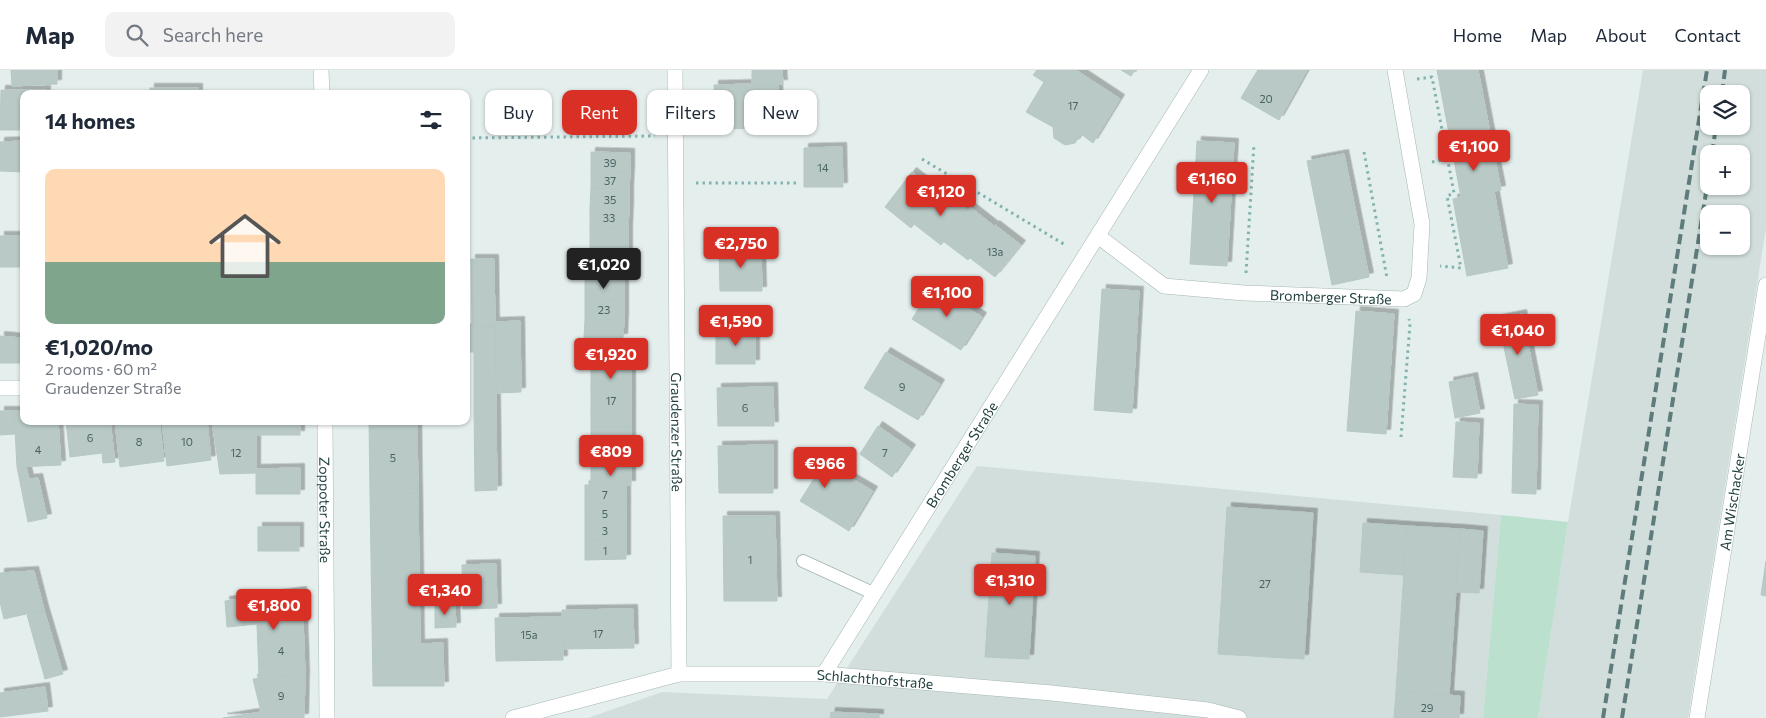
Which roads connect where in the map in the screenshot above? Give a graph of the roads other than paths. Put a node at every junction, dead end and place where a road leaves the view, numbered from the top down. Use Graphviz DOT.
graph roads {
  1 [pos="322,70"];
  2 [pos="675,70"];
  3 [pos="1201,70"];
  4 [pos="1396,76"];
  5 [pos="322,90"];
  6 [pos="1098,236"];
  7 [pos="1766,285"];
  8 [pos="0,388"];
  9 [pos="20,388"];
  10 [pos="325,425"];
  11 [pos="803,561"];
  12 [pos="875,594"];
  13 [pos="679,674"];
  14 [pos="824,674"];
  15 [pos="327,718"];
  16 [pos="513,718"];
  17 [pos="1239,718"];
  18 [pos="1697,718"];
  1 -- 5 [label="street"];
  2 -- 13 [label="street, Graudenzer Straße"];
  3 -- 6 [label="street, Bromberger Straße"];
  4 -- 6 [label="street, Bromberger Straße"];
  6 -- 12 [label="street, Bromberger Straße"];
  7 -- 18 [label="street, Am Wischacker"];
  8 -- 9 [label="street"];
  10 -- 15 [label="street, Zoppoter Straße"];
  11 -- 12 [label="lane"];
  12 -- 14 [label="street, Bromberger Straße"];
  13 -- 14 [label="street, Schlachthofstraße"];
  13 -- 16 [label="street, Schlachthofstraße"];
  14 -- 17 [label="street, Schlachthofstraße"];
}
